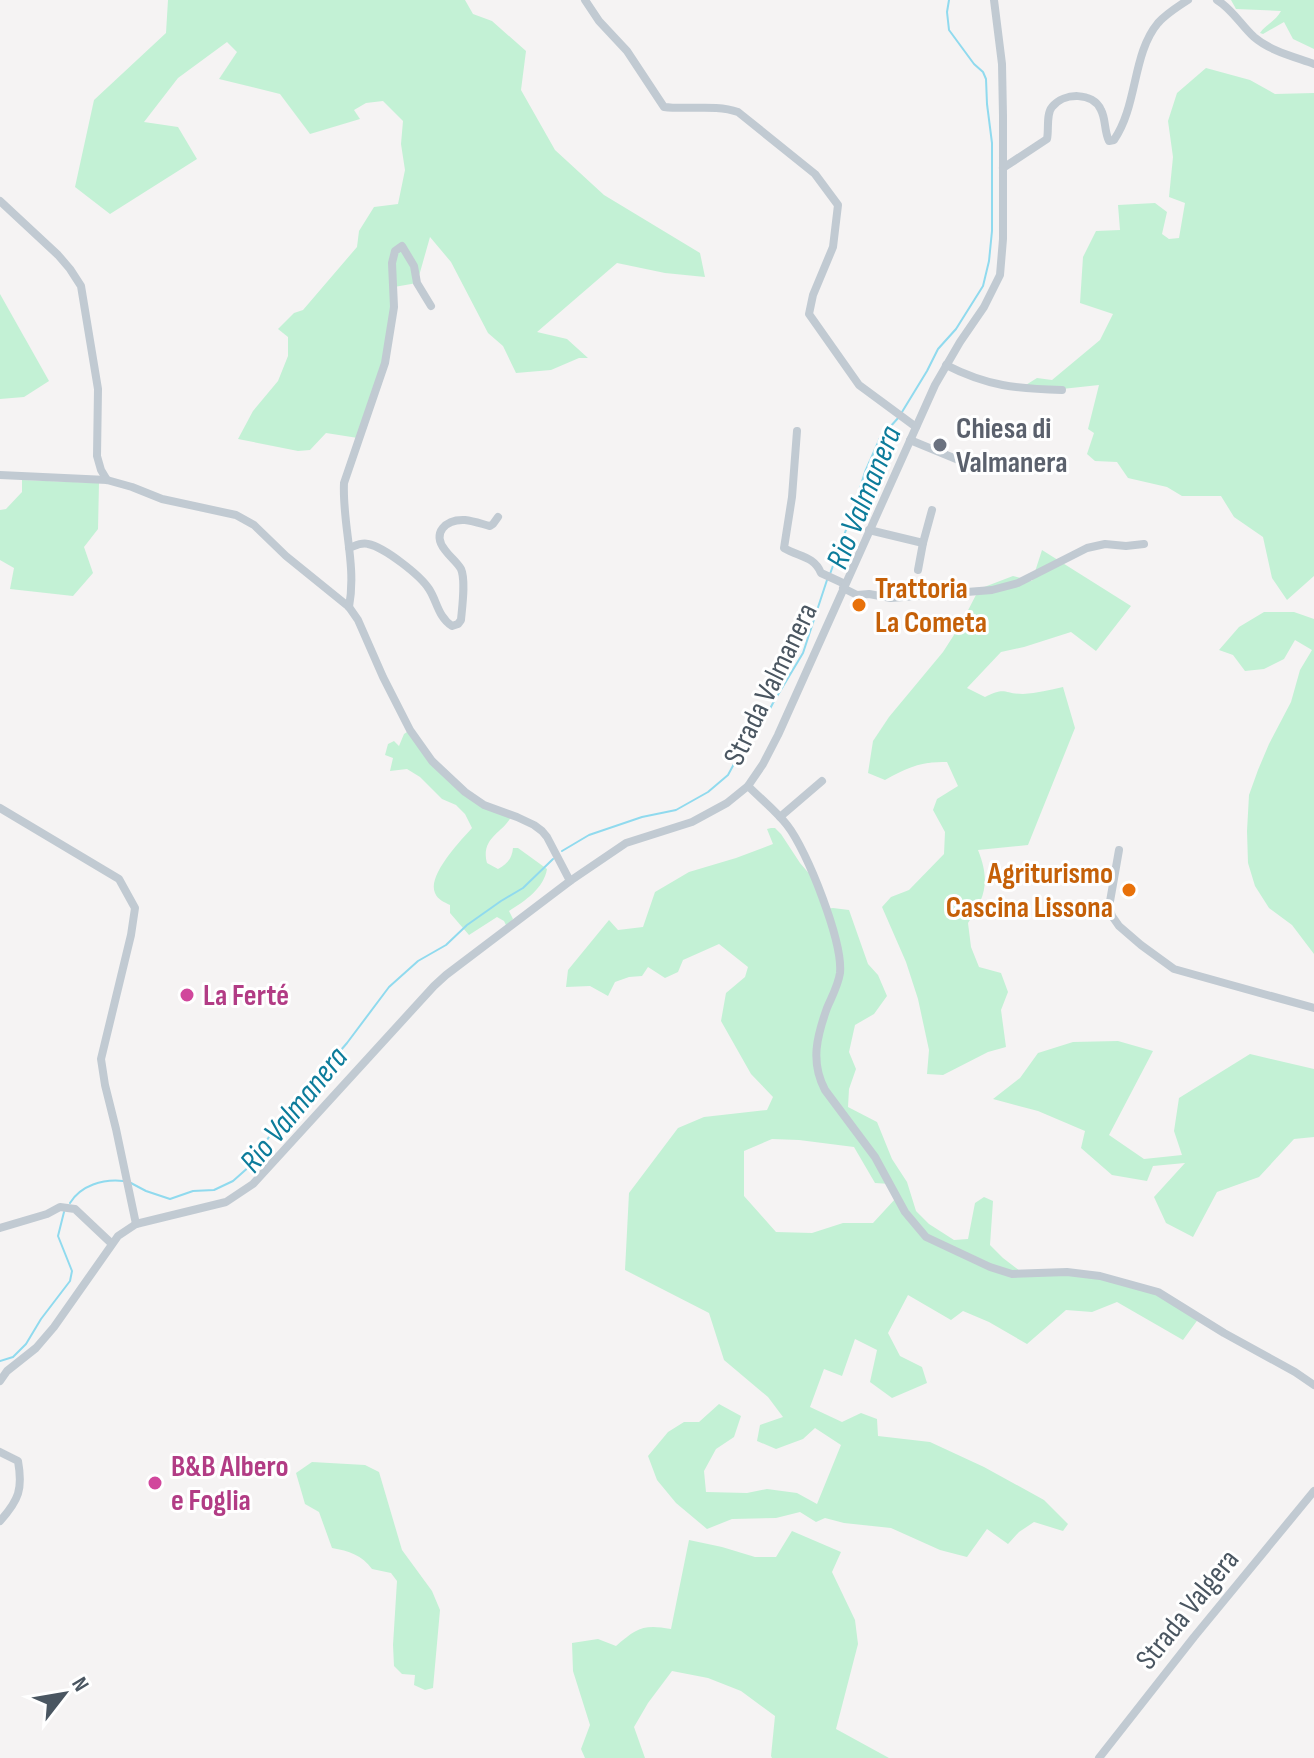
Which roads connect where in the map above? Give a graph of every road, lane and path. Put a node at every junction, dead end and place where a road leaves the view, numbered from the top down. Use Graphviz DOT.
graph roads {
  1 [pos="585,0"];
  2 [pos="994,0"];
  3 [pos="1188,0"];
  4 [pos="1217,0"];
  5 [pos="1314,64"];
  6 [pos="1003,168"];
  7 [pos="0,201"];
  8 [pos="431,306"];
  9 [pos="946,365"];
  10 [pos="1062,390"];
  11 [pos="916,427"];
  12 [pos="797,431"];
  13 [pos="910,440"];
  14 [pos="978,468"];
  15 [pos="0,475"];
  16 [pos="107,480"];
  17 [pos="932,510"];
  18 [pos="498,517"];
  19 [pos="869,530"];
  20 [pos="923,543"];
  21 [pos="1144,544"];
  22 [pos="349,548"];
  23 [pos="918,570"];
  24 [pos="844,586"];
  25 [pos="349,607"];
  26 [pos="822,781"];
  27 [pos="748,786"];
  28 [pos="0,808"];
  29 [pos="780,817"];
  30 [pos="1119,850"];
  31 [pos="570,881"];
  32 [pos="1314,1008"];
  33 [pos="136,1224"];
  34 [pos="0,1228"];
  35 [pos="111,1243"];
  36 [pos="0,1381"];
  37 [pos="1314,1385"];
  38 [pos="0,1452"];
  39 [pos="1314,1491"];
  40 [pos="0,1521"];
  41 [pos="1099,1758"];
  1 -- 11 [label="street"];
  2 -- 6 [label="street, Strada Valmanera"];
  3 -- 6 [label="street"];
  4 -- 5 [label="street"];
  6 -- 9 [label="street, Strada Valmanera"];
  7 -- 16 [label="street"];
  8 -- 22 [label="street"];
  9 -- 10 [label="street"];
  9 -- 11 [label="street, Strada Valmanera"];
  11 -- 13 [label="street, Strada Valmanera"];
  12 -- 24 [label="street"];
  13 -- 14 [label="street"];
  13 -- 19 [label="street, Strada Valmanera"];
  15 -- 16 [label="street"];
  16 -- 25 [label="street"];
  17 -- 20 [label="street"];
  18 -- 22 [label="street"];
  19 -- 20 [label="street"];
  19 -- 24 [label="street, Strada Valmanera"];
  20 -- 23 [label="street"];
  21 -- 24 [label="street"];
  22 -- 25 [label="street"];
  24 -- 27 [label="street, Strada Valmanera"];
  25 -- 31 [label="street"];
  26 -- 29 [label="street"];
  27 -- 29 [label="street"];
  27 -- 31 [label="street, Strada Valmanera"];
  28 -- 33 [label="street"];
  29 -- 37 [label="street"];
  30 -- 32 [label="street"];
  31 -- 33 [label="street, Strada Valmanera"];
  33 -- 35 [label="street, Strada Valmanera"];
  34 -- 35 [label="street"];
  35 -- 36 [label="street, Strada Valmanera"];
  38 -- 40 [label="street"];
  39 -- 41 [label="street, Strada Valgera"];
}
